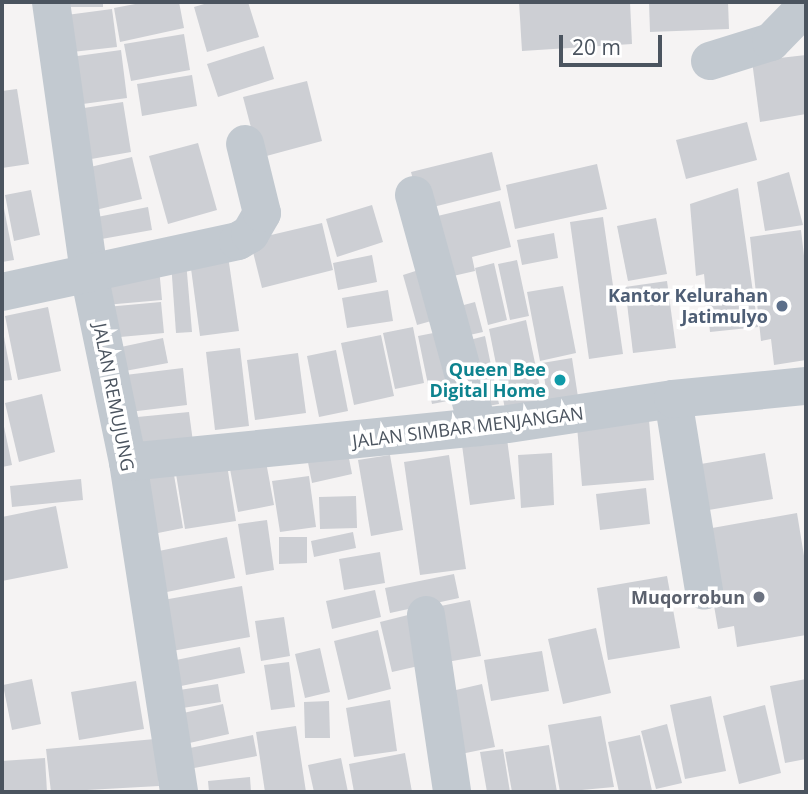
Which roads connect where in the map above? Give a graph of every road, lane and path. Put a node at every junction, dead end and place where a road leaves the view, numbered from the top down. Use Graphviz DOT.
graph roads {
  1 [pos="51,2"];
  2 [pos="806,6"];
  3 [pos="710,61"];
  4 [pos="245,144"];
  5 [pos="414,195"];
  6 [pos="89,274"];
  7 [pos="2,292"];
  8 [pos="806,386"];
  9 [pos="673,399"];
  10 [pos="478,426"];
  11 [pos="128,462"];
  12 [pos="704,591"];
  13 [pos="426,615"];
  14 [pos="179,792"];
  15 [pos="452,792"];
  1 -- 6 [label="street, JALAN REMUJUNG"];
  2 -- 3 [label="street"];
  4 -- 6 [label="street"];
  5 -- 10 [label="street"];
  6 -- 7 [label="street"];
  6 -- 11 [label="street, JALAN REMUJUNG"];
  8 -- 9 [label="street, JALAN SIMBAR MENJANGAN"];
  9 -- 10 [label="street, JALAN SIMBAR MENJANGAN"];
  9 -- 12 [label="street"];
  10 -- 11 [label="street, JALAN SIMBAR MENJANGAN"];
  11 -- 14 [label="street, JALAN REMUJUNG"];
  13 -- 15 [label="street"];
}
